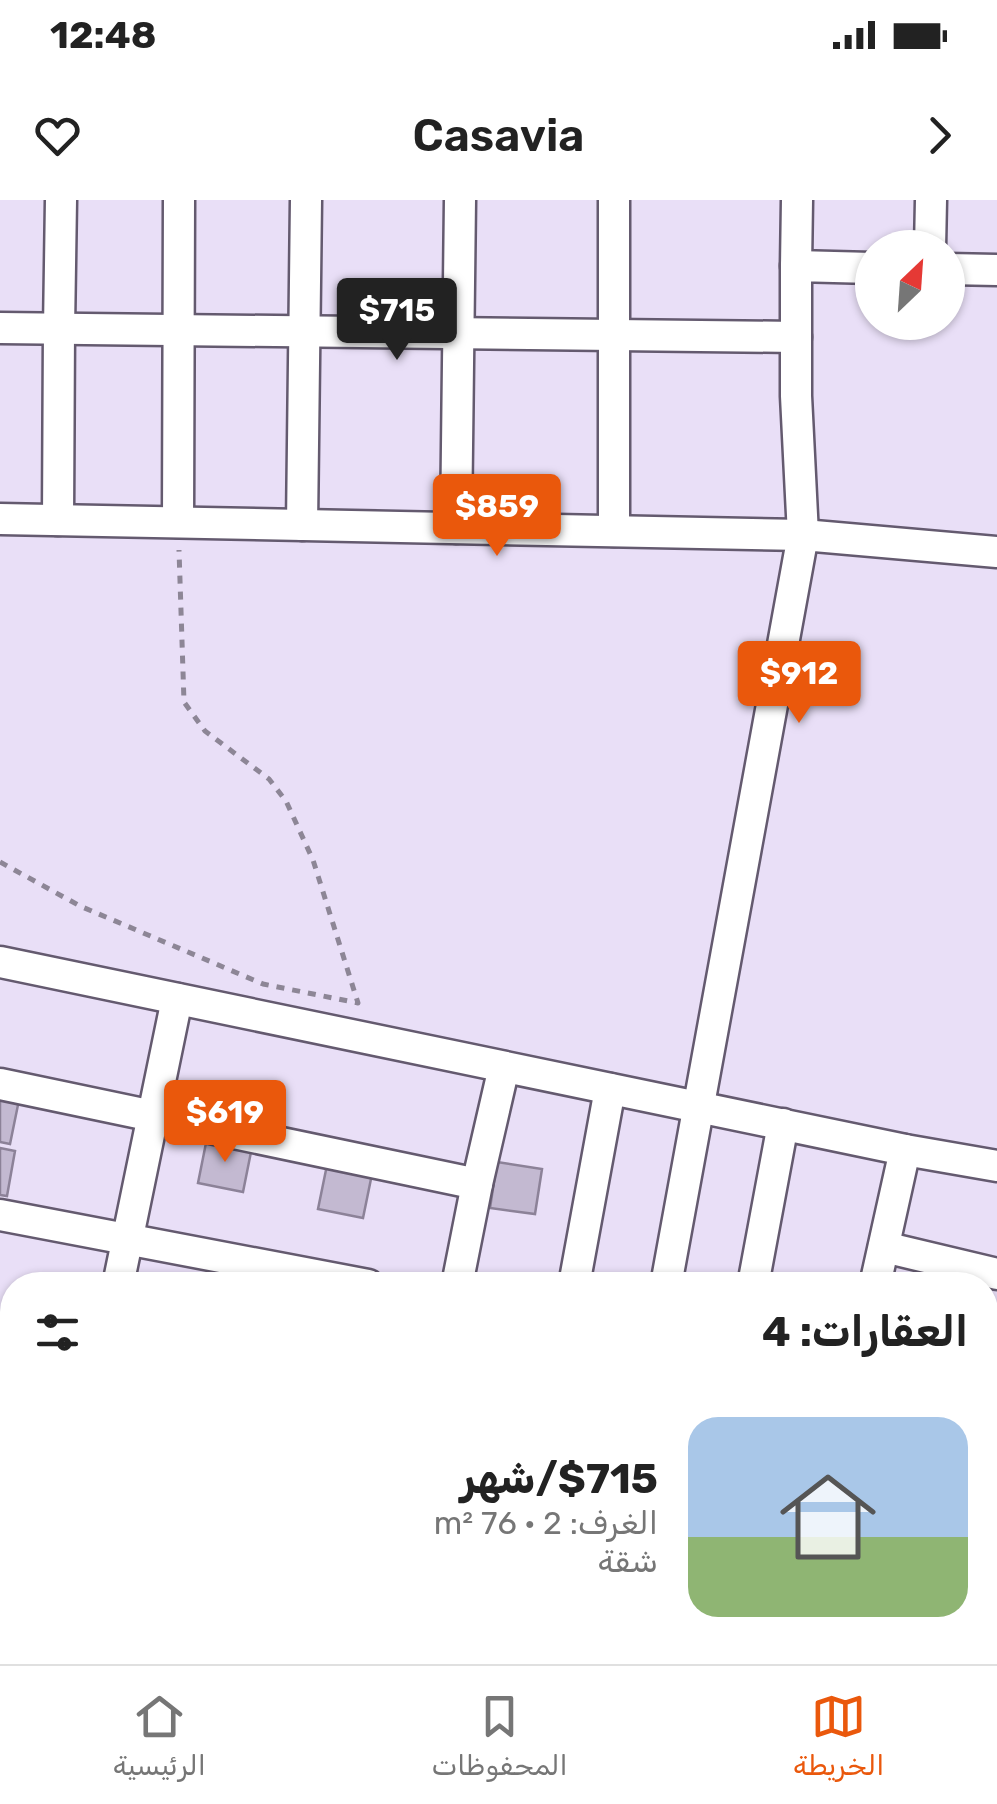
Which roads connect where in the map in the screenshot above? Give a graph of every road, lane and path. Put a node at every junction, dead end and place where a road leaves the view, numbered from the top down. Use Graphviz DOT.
graph roads {
  1 [pos="62,200"];
  2 [pos="179,200"];
  3 [pos="306,200"];
  4 [pos="460,200"];
  5 [pos="614,200"];
  6 [pos="797,200"];
  7 [pos="931,200"];
  8 [pos="930,230"];
  9 [pos="796,266"];
  10 [pos="855,268"];
  11 [pos="965,270"];
  12 [pos="997,270"];
  13 [pos="0,328"];
  14 [pos="58,328"];
  15 [pos="177,330"];
  16 [pos="304,332"];
  17 [pos="459,333"];
  18 [pos="612,335"];
  19 [pos="796,337"];
  20 [pos="0,518"];
  21 [pos="58,520"];
  22 [pos="178,522"];
  23 [pos="302,525"];
  24 [pos="456,528"];
  25 [pos="614,531"];
  26 [pos="803,535"];
  27 [pos="997,552"];
  28 [pos="0,862"];
  29 [pos="0,962"];
  30 [pos="178,999"];
  31 [pos="504,1067"];
  32 [pos="0,1084"];
  33 [pos="610,1088"];
  34 [pos="700,1107"];
  35 [pos="153,1116"];
  36 [pos="782,1124"];
  37 [pos="905,1150"];
  38 [pos="997,1166"];
  39 [pos="478,1184"];
  40 [pos="0,1214"];
  41 [pos="128,1239"];
  42 [pos="884,1247"];
  43 [pos="121,1272"];
  44 [pos="300,1272"];
  45 [pos="460,1272"];
  46 [pos="576,1272"];
  47 [pos="668,1272"];
  48 [pos="755,1272"];
  49 [pos="878,1272"];
  50 [pos="989,1272"];
  1 -- 14 [label="street"];
  2 -- 15 [label="street"];
  3 -- 16 [label="street"];
  4 -- 17 [label="street"];
  5 -- 18 [label="street"];
  6 -- 9 [label="street"];
  7 -- 8 [label="street"];
  9 -- 10 [label="street"];
  9 -- 19 [label="street"];
  11 -- 12 [label="street"];
  13 -- 14 [label="street"];
  14 -- 15 [label="street"];
  14 -- 21 [label="street"];
  15 -- 16 [label="street"];
  15 -- 22 [label="street"];
  16 -- 17 [label="street"];
  16 -- 23 [label="street"];
  17 -- 18 [label="street"];
  17 -- 24 [label="street"];
  18 -- 19 [label="street"];
  18 -- 25 [label="street"];
  19 -- 26 [label="street"];
  20 -- 21 [label="street"];
  21 -- 22 [label="street"];
  22 -- 23 [label="street"];
  22 -- 28 [label="path"];
  23 -- 24 [label="street"];
  24 -- 25 [label="street"];
  25 -- 26 [label="street"];
  26 -- 27 [label="street"];
  26 -- 34 [label="street"];
  29 -- 30 [label="street"];
  30 -- 31 [label="street"];
  30 -- 35 [label="street"];
  31 -- 33 [label="street"];
  31 -- 39 [label="street"];
  32 -- 35 [label="street"];
  33 -- 34 [label="street"];
  33 -- 46 [label="street"];
  34 -- 36 [label="street"];
  34 -- 47 [label="street"];
  35 -- 39 [label="street"];
  35 -- 41 [label="street"];
  36 -- 37 [label="street"];
  36 -- 48 [label="street"];
  37 -- 38 [label="street"];
  37 -- 42 [label="street"];
  39 -- 45 [label="street"];
  40 -- 41 [label="street"];
  41 -- 43 [label="street"];
  41 -- 44 [label="street"];
  42 -- 49 [label="street"];
  42 -- 50 [label="street"];
}
